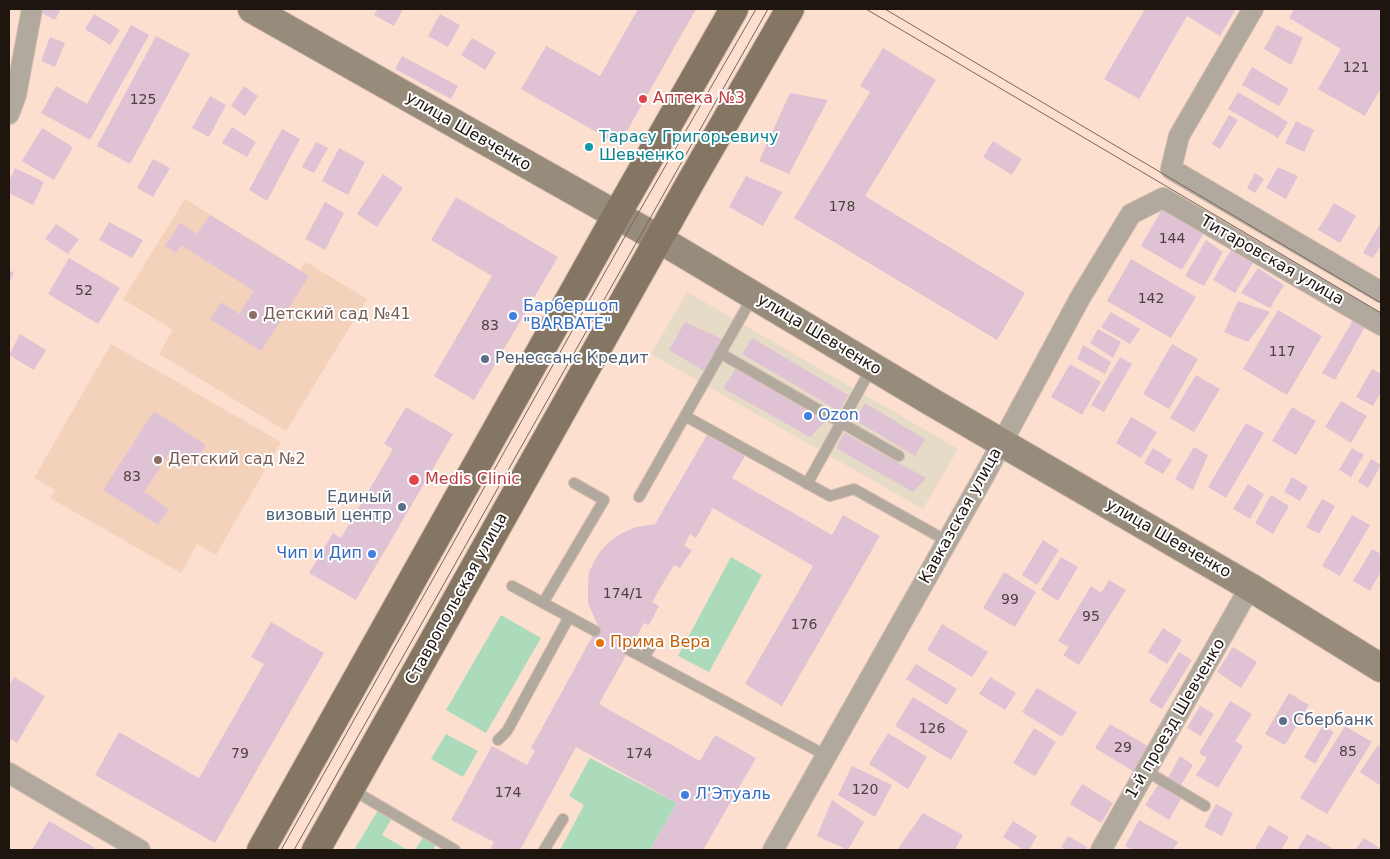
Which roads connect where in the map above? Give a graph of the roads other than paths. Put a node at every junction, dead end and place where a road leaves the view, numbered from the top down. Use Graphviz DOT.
graph roads {
  1 [pos="32,9"];
  2 [pos="252,9"];
  3 [pos="734,9"];
  4 [pos="790,9"];
  5 [pos="1253,9"];
  6 [pos="9,114"];
  7 [pos="1164,198"];
  8 [pos="616,216"];
  9 [pos="659,239"];
  10 [pos="1381,292"];
  11 [pos="753,295"];
  12 [pos="1381,325"];
  13 [pos="720,353"];
  14 [pos="872,367"];
  15 [pos="685,416"];
  16 [pos="841,422"];
  17 [pos="1002,442"];
  18 [pos="899,456"];
  19 [pos="574,483"];
  20 [pos="807,484"];
  21 [pos="639,497"];
  22 [pos="947,541"];
  23 [pos="512,586"];
  24 [pos="1250,587"];
  25 [pos="542,603"];
  26 [pos="569,617"];
  27 [pos="595,631"];
  28 [pos="653,642"];
  29 [pos="629,650"];
  30 [pos="644,658"];
  31 [pos="1381,668"];
  32 [pos="498,740"];
  33 [pos="827,756"];
  34 [pos="1146,771"];
  35 [pos="9,774"];
  36 [pos="351,789"];
  37 [pos="1205,806"];
  38 [pos="563,819"];
  39 [pos="438,840"];
  40 [pos="140,850"];
  41 [pos="261,850"];
  42 [pos="316,850"];
  43 [pos="433,850"];
  44 [pos="455,850"];
  45 [pos="544,850"];
  46 [pos="773,850"];
  47 [pos="1101,850"];
  1 -- 6 [label="street"];
  2 -- 8 [label="street, улица Шевченко"];
  3 -- 8 [label="main road"];
  4 -- 9 [label="main road, Ставропольская улица"];
  5 -- 10 [label="street, Титаровская улица"];
  7 -- 12 [label="street, Титаровская улица"];
  7 -- 17 [label="street, Кавказская улица"];
  8 -- 9 [label="street, улица Шевченко"];
  8 -- 41 [label="main road"];
  9 -- 11 [label="street, улица Шевченко"];
  9 -- 36 [label="main road, Ставропольская улица"];
  11 -- 13 [label="lane"];
  11 -- 14 [label="street, улица Шевченко"];
  13 -- 15 [label="lane"];
  13 -- 16 [label="lane"];
  14 -- 16 [label="lane"];
  14 -- 17 [label="street, улица Шевченко"];
  15 -- 20 [label="lane"];
  15 -- 21 [label="lane"];
  16 -- 18 [label="lane"];
  16 -- 20 [label="lane"];
  17 -- 22 [label="street, Кавказская улица"];
  17 -- 24 [label="street, улица Шевченко"];
  19 -- 25 [label="lane"];
  20 -- 22 [label="lane"];
  22 -- 33 [label="street, Кавказская улица"];
  23 -- 25 [label="lane"];
  24 -- 31 [label="street, улица Шевченко"];
  24 -- 34 [label="street, 1-й проезд Шевченко"];
  25 -- 26 [label="lane"];
  26 -- 27 [label="lane"];
  26 -- 32 [label="lane"];
  28 -- 30 [label="lane"];
  29 -- 30 [label="lane"];
  30 -- 33 [label="lane"];
  33 -- 46 [label="street, Кавказская улица"];
  34 -- 37 [label="lane"];
  34 -- 47 [label="street, 1-й проезд Шевченко"];
  35 -- 40 [label="street"];
  36 -- 39 [label="lane"];
  36 -- 42 [label="main road, Ставропольская улица"];
  38 -- 45 [label="lane"];
  39 -- 43 [label="lane"];
  39 -- 44 [label="lane"];
}
